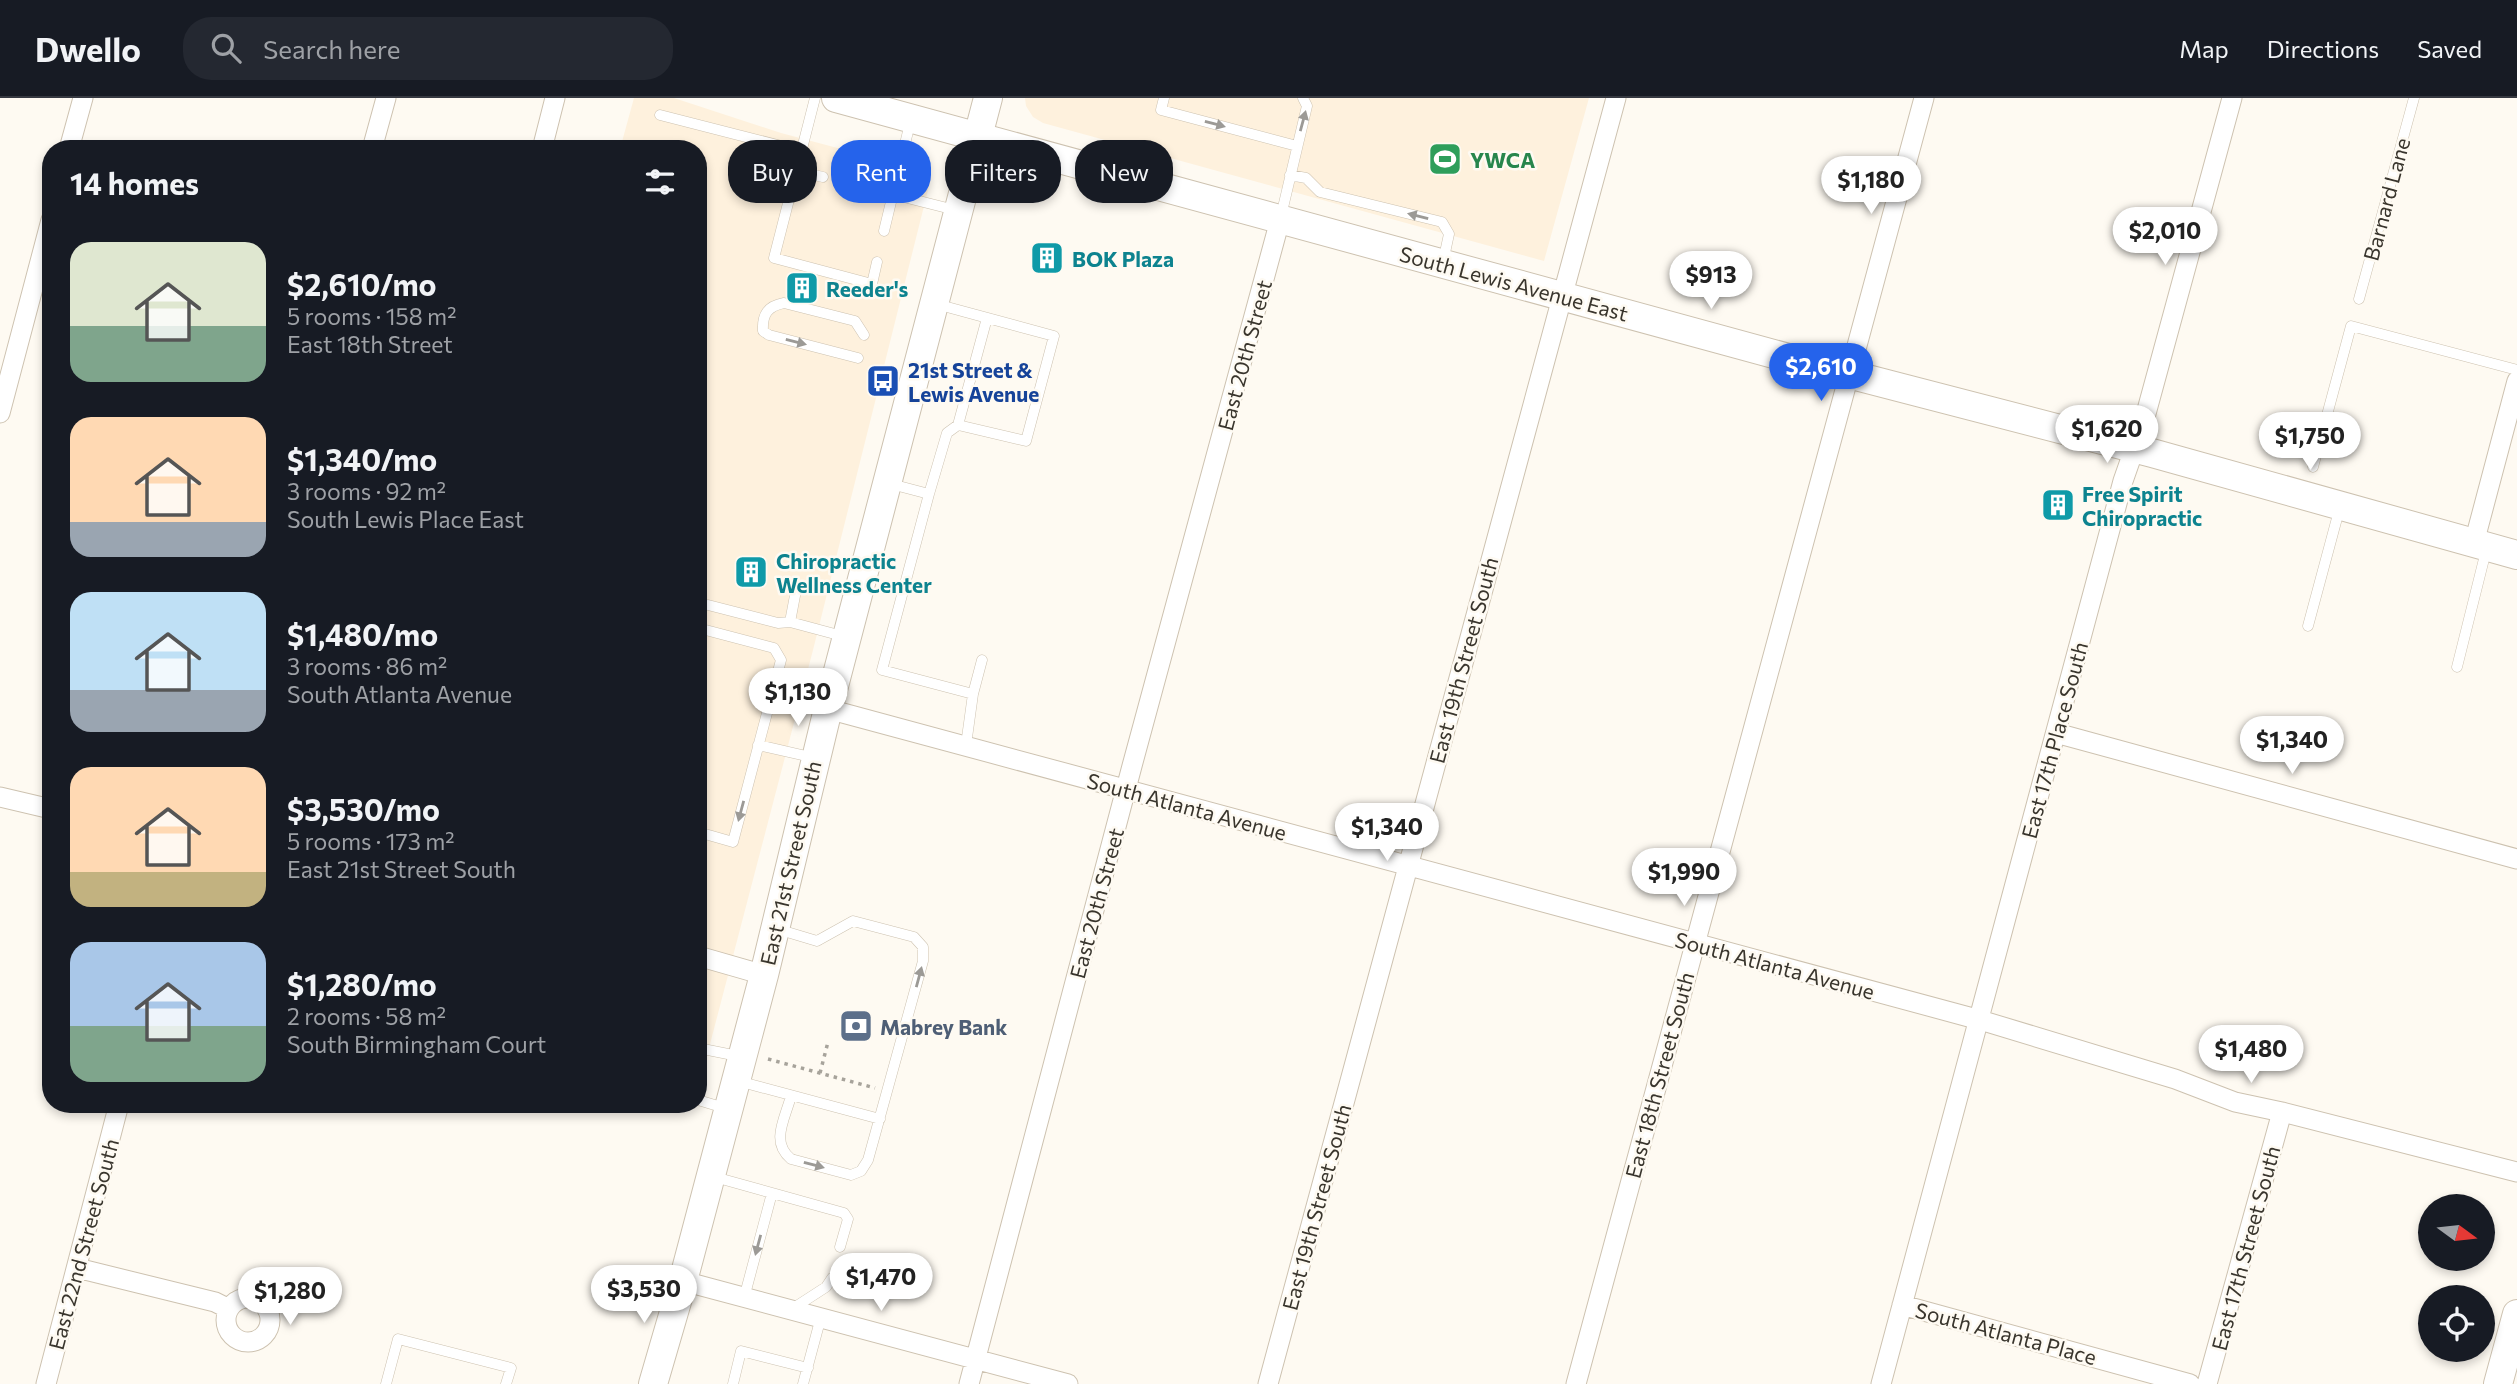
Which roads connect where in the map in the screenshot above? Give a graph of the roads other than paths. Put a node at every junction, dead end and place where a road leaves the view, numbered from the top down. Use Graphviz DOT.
graph roads {
  1 [pos="83,98"];
  2 [pos="386,98"];
  3 [pos="555,98"];
  4 [pos="815,98"];
  5 [pos="836,98"];
  6 [pos="988,98"];
  7 [pos="1164,98"];
  8 [pos="1303,98"];
  9 [pos="1616,98"];
  10 [pos="1924,98"];
  11 [pos="2232,98"];
  12 [pos="2414,98"];
  13 [pos="660,115"];
  14 [pos="911,118"];
  15 [pos="978,136"];
  16 [pos="71,140"];
  17 [pos="374,140"];
  18 [pos="544,140"];
  19 [pos="758,140"];
  20 [pos="804,140"];
  21 [pos="906,140"];
  22 [pos="1297,146"];
  23 [pos="1290,174"];
  24 [pos="817,176"];
  25 [pos="823,177"];
  26 [pos="788,203"];
  27 [pos="891,203"];
  28 [pos="928,203"];
  29 [pos="959,211"];
  30 [pos="1280,220"];
  31 [pos="884,231"];
  32 [pos="42,254"];
  33 [pos="877,262"];
  34 [pos="1443,263"];
  35 [pos="1561,296"];
  36 [pos="2359,299"];
  37 [pos="934,304"];
  38 [pos="987,318"];
  39 [pos="864,335"];
  40 [pos="858,358"];
  41 [pos="2517,370"];
  42 [pos="1849,374"];
  43 [pos="2517,381"];
  44 [pos="0,413"];
  45 [pos="958,425"];
  46 [pos="2134,448"];
  47 [pos="2313,467"];
  48 [pos="887,483"];
  49 [pos="929,494"];
  50 [pos="2340,506"];
  51 [pos="2480,545"];
  52 [pos="2517,555"];
  53 [pos="797,585"];
  54 [pos="708,605"];
  55 [pos="790,622"];
  56 [pos="2308,626"];
  57 [pos="707,630"];
  58 [pos="847,637"];
  59 [pos="982,660"];
  60 [pos="2457,667"];
  61 [pos="973,694"];
  62 [pos="828,709"];
  63 [pos="2056,733"];
  64 [pos="966,745"];
  65 [pos="758,746"];
  66 [pos="815,758"];
  67 [pos="1126,789"];
  68 [pos="0,797"];
  69 [pos="42,808"];
  70 [pos="707,835"];
  71 [pos="2517,859"];
  72 [pos="1408,866"];
  73 [pos="776,928"];
  74 [pos="1696,943"];
  75 [pos="707,959"];
  76 [pos="764,975"];
  77 [pos="1980,1020"];
  78 [pos="707,1051"];
  79 [pos="749,1065"];
  80 [pos="791,1096"];
  81 [pos="707,1103"];
  82 [pos="728,1109"];
  83 [pos="2282,1112"];
  84 [pos="117,1113"];
  85 [pos="880,1119"];
  86 [pos="2517,1172"];
  87 [pos="711,1176"];
  88 [pos="772,1193"];
  89 [pos="840,1247"];
  90 [pos="77,1268"];
  91 [pos="832,1278"];
  92 [pos="683,1281"];
  93 [pos="744,1297"];
  94 [pos="1902,1305"];
  95 [pos="229,1309"];
  96 [pos="791,1309"];
  97 [pos="2517,1314"];
  98 [pos="821,1317"];
  99 [pos="976,1360"];
  100 [pos="807,1368"];
  101 [pos="2184,1383"];
  102 [pos="46,1384"];
  103 [pos="386,1384"];
  104 [pos="506,1384"];
  105 [pos="653,1384"];
  106 [pos="733,1384"];
  107 [pos="803,1384"];
  108 [pos="970,1384"];
  109 [pos="1068,1384"];
  110 [pos="1268,1384"];
  111 [pos="1576,1384"];
  112 [pos="1881,1384"];
  113 [pos="2207,1384"];
  114 [pos="2498,1384"];
  1 -- 16 [label="street"];
  2 -- 17 [label="street"];
  3 -- 18 [label="street"];
  4 -- 20 [label="lane"];
  5 -- 14 [label="main road, South Lewis Avenue East"];
  6 -- 15 [label="main road, East 21st Street South"];
  7 -- 22 [label="lane, one-way"];
  22 -- 8 [label="lane, one-way"];
  9 -- 35 [label="street, East 19th Street South"];
  10 -- 42 [label="street, East 18th Street South"];
  11 -- 46 [label="street, East 17th Place South"];
  12 -- 36 [label="lane, Barnard Lane"];
  13 -- 19 [label="lane"];
  14 -- 15 [label="main road, South Lewis Avenue East"];
  14 -- 21 [label="lane"];
  15 -- 29 [label="main road, East 21st Street South"];
  15 -- 30 [label="main road, South Lewis Avenue East"];
  22 -- 23 [label="lane"];
  23 -- 30 [label="lane"];
  34 -- 23 [label="lane, one-way"];
  24 -- 25 [label="lane"];
  26 -- 33 [label="lane"];
  27 -- 31 [label="lane"];
  28 -- 29 [label="lane"];
  29 -- 37 [label="main road, East 21st Street South"];
  30 -- 34 [label="main road, South Lewis Avenue East"];
  30 -- 67 [label="street, East 20th Street"];
  32 -- 44 [label="street"];
  34 -- 35 [label="main road, South Lewis Avenue East"];
  35 -- 42 [label="main road, South Lewis Avenue East"];
  35 -- 72 [label="street, East 19th Street South"];
  37 -- 38 [label="lane"];
  37 -- 48 [label="main road, East 21st Street South"];
  38 -- 45 [label="lane"];
  38 -- 45 [label="lane"];
  39 -- 40 [label="lane, one-way"];
  41 -- 47 [label="lane"];
  42 -- 46 [label="main road, South Lewis Avenue East"];
  42 -- 74 [label="street, East 18th Street South"];
  43 -- 51 [label="street"];
  45 -- 49 [label="lane"];
  46 -- 50 [label="main road, South Lewis Avenue East"];
  46 -- 63 [label="street, East 17th Place South"];
  48 -- 49 [label="lane"];
  48 -- 58 [label="main road, East 21st Street South"];
  49 -- 61 [label="lane"];
  50 -- 51 [label="main road, South Lewis Avenue East"];
  50 -- 56 [label="lane"];
  51 -- 52 [label="main road, South Lewis Avenue East"];
  51 -- 60 [label="lane"];
  53 -- 55 [label="lane"];
  54 -- 55 [label="lane"];
  55 -- 58 [label="lane"];
  57 -- 65 [label="lane"];
  58 -- 62 [label="main road, East 21st Street South"];
  59 -- 61 [label="lane"];
  61 -- 64 [label="lane"];
  62 -- 64 [label="street, South Atlanta Avenue"];
  62 -- 66 [label="main road, East 21st Street South"];
  63 -- 71 [label="street"];
  63 -- 77 [label="street, East 17th Place South"];
  64 -- 67 [label="street, South Atlanta Avenue"];
  65 -- 66 [label="lane"];
  65 -- 70 [label="lane, one-way"];
  66 -- 73 [label="main road, East 21st Street South"];
  67 -- 72 [label="street, South Atlanta Avenue"];
  67 -- 99 [label="street, East 20th Street"];
  68 -- 69 [label="street"];
  72 -- 74 [label="street, South Atlanta Avenue"];
  72 -- 110 [label="street, East 19th Street South"];
  73 -- 76 [label="main road, East 21st Street South"];
  85 -- 73 [label="lane, one-way"];
  74 -- 77 [label="street, South Atlanta Avenue"];
  74 -- 111 [label="street, East 18th Street South"];
  75 -- 76 [label="street"];
  76 -- 79 [label="main road, East 21st Street South"];
  77 -- 83 [label="street, South Atlanta Avenue"];
  77 -- 94 [label="street, East 17th Place South"];
  78 -- 79 [label="lane"];
  79 -- 80 [label="lane"];
  79 -- 82 [label="main road, East 21st Street South"];
  80 -- 85 [label="lane"];
  80 -- 85 [label="lane, one-way"];
  81 -- 82 [label="lane"];
  82 -- 87 [label="main road, East 21st Street South"];
  83 -- 86 [label="street, South Atlanta Avenue"];
  83 -- 113 [label="street, East 17th Street South"];
  84 -- 90 [label="street, East 22nd Street South"];
  87 -- 88 [label="lane"];
  87 -- 92 [label="main road, East 21st Street South"];
  88 -- 89 [label="lane"];
  88 -- 93 [label="lane, one-way"];
  90 -- 95 [label="street"];
  90 -- 102 [label="street, East 22nd Street South"];
  91 -- 96 [label="lane"];
  92 -- 93 [label="street"];
  92 -- 105 [label="main road, East 21st Street South"];
  93 -- 96 [label="street"];
  94 -- 101 [label="street, South Atlanta Place"];
  94 -- 112 [label="street, East 17th Place South"];
  96 -- 98 [label="street"];
  97 -- 114 [label="main road"];
  98 -- 99 [label="street"];
  98 -- 100 [label="lane"];
  99 -- 108 [label="street, East 20th Street"];
  99 -- 109 [label="street"];
  100 -- 106 [label="lane"];
  100 -- 107 [label="lane"];
  103 -- 104 [label="lane"];
}
